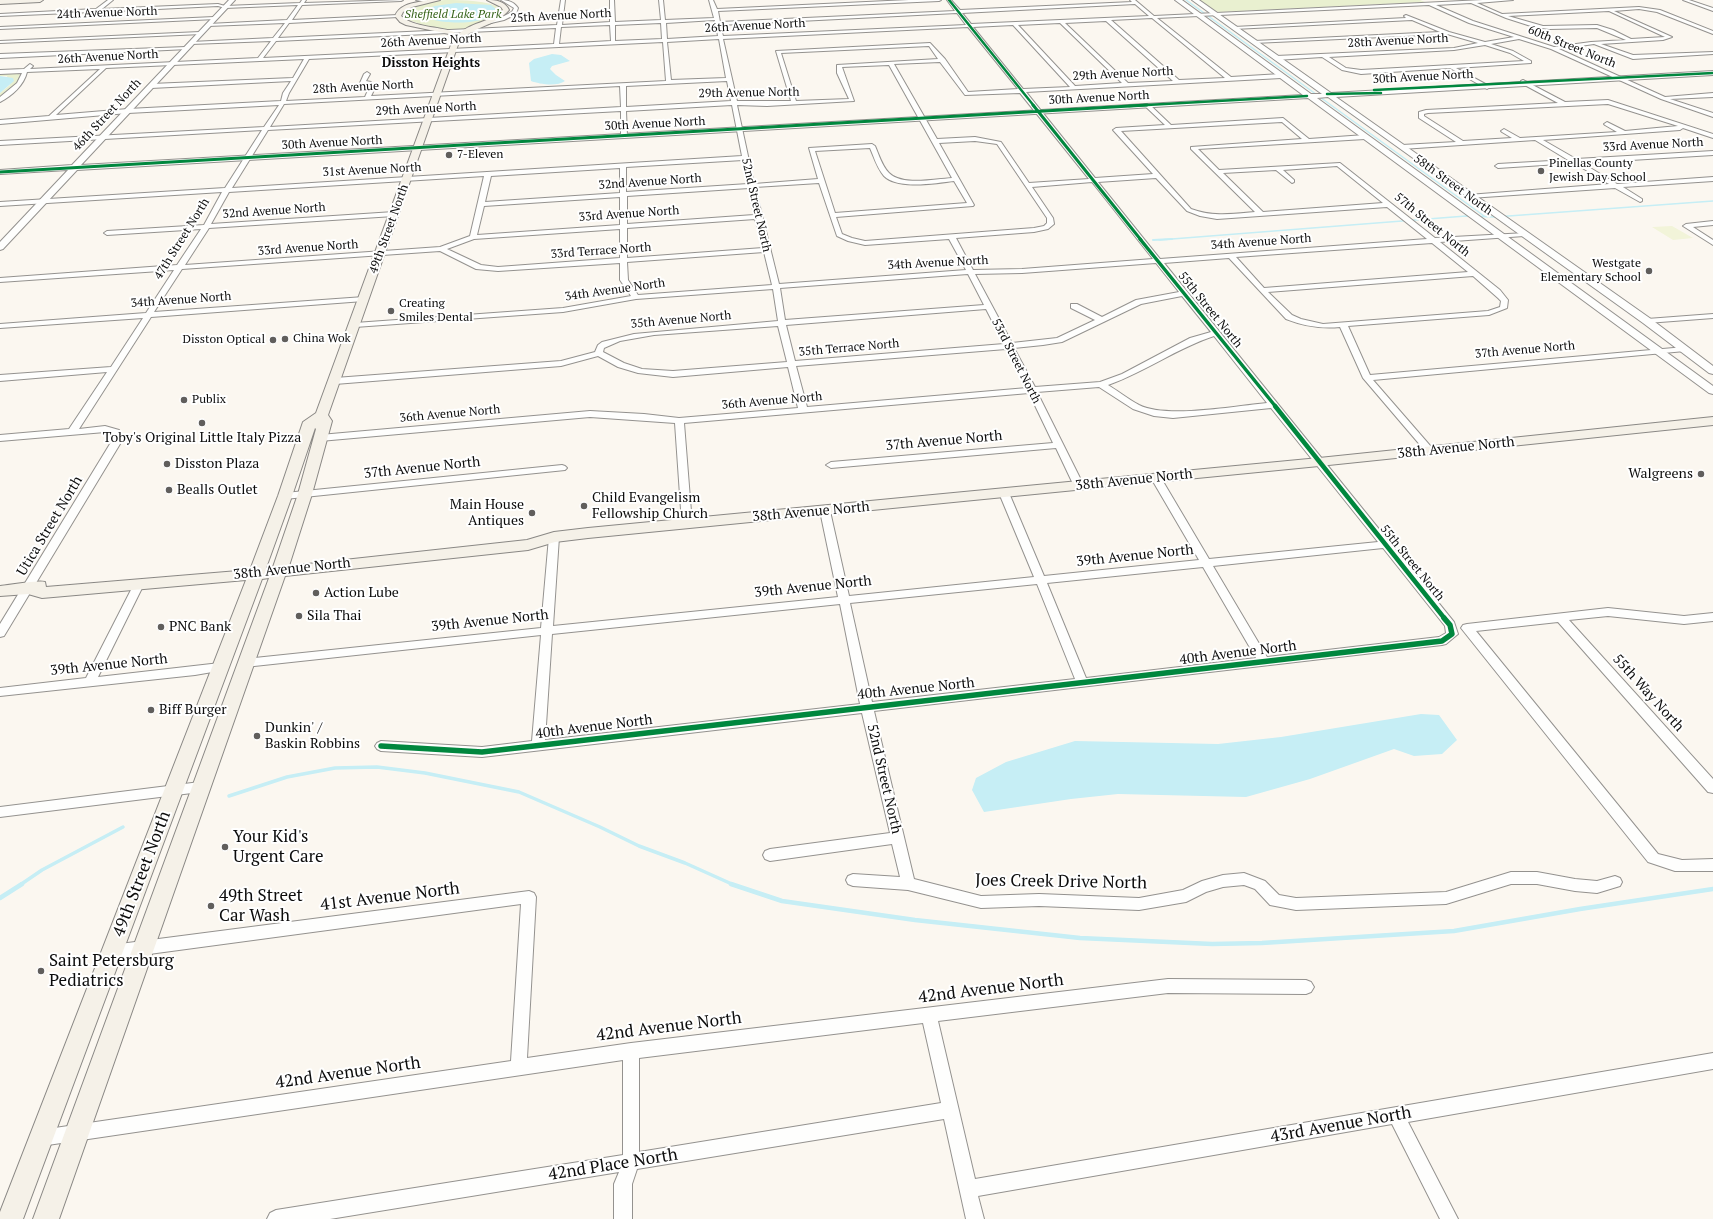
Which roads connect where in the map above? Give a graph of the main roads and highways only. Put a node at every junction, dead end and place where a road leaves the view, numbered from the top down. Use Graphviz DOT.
graph roads {
  1 [pos="40,0"];
  2 [pos="436,0"];
  3 [pos="490,0"];
  4 [pos="0,2"];
  5 [pos="456,42"];
  6 [pos="322,415"];
  7 [pos="1713,421"];
  8 [pos="320,438"];
  9 [pos="301,449"];
  10 [pos="280,566"];
  11 [pos="258,567"];
  12 [pos="28,589"];
  13 [pos="0,591"];
  14 [pos="10,1219"];
  15 [pos="46,1219"];
  1 -- 4 [label="main road"];
  2 -- 5 [label="main road, 49th Street North"];
  3 -- 5 [label="main road, 49th Street North"];
  5 -- 6 [label="main road, 49th Street North"];
  6 -- 8 [label="main road, 49th Street North"];
  6 -- 9 [label="main road, 49th Street North"];
  7 -- 10 [label="main road, 38th Avenue North"];
  8 -- 9 [label="main road"];
  8 -- 10 [label="main road, 49th Street North"];
  9 -- 11 [label="main road, 49th Street North"];
  10 -- 11 [label="main road, 38th Avenue North"];
  10 -- 15 [label="main road, 49th Street North"];
  11 -- 12 [label="main road, 38th Avenue North"];
  11 -- 12 [label="main road, 38th Avenue North"];
  11 -- 14 [label="main road, 49th Street North"];
  12 -- 13 [label="main road, 38th Avenue North"];
}
